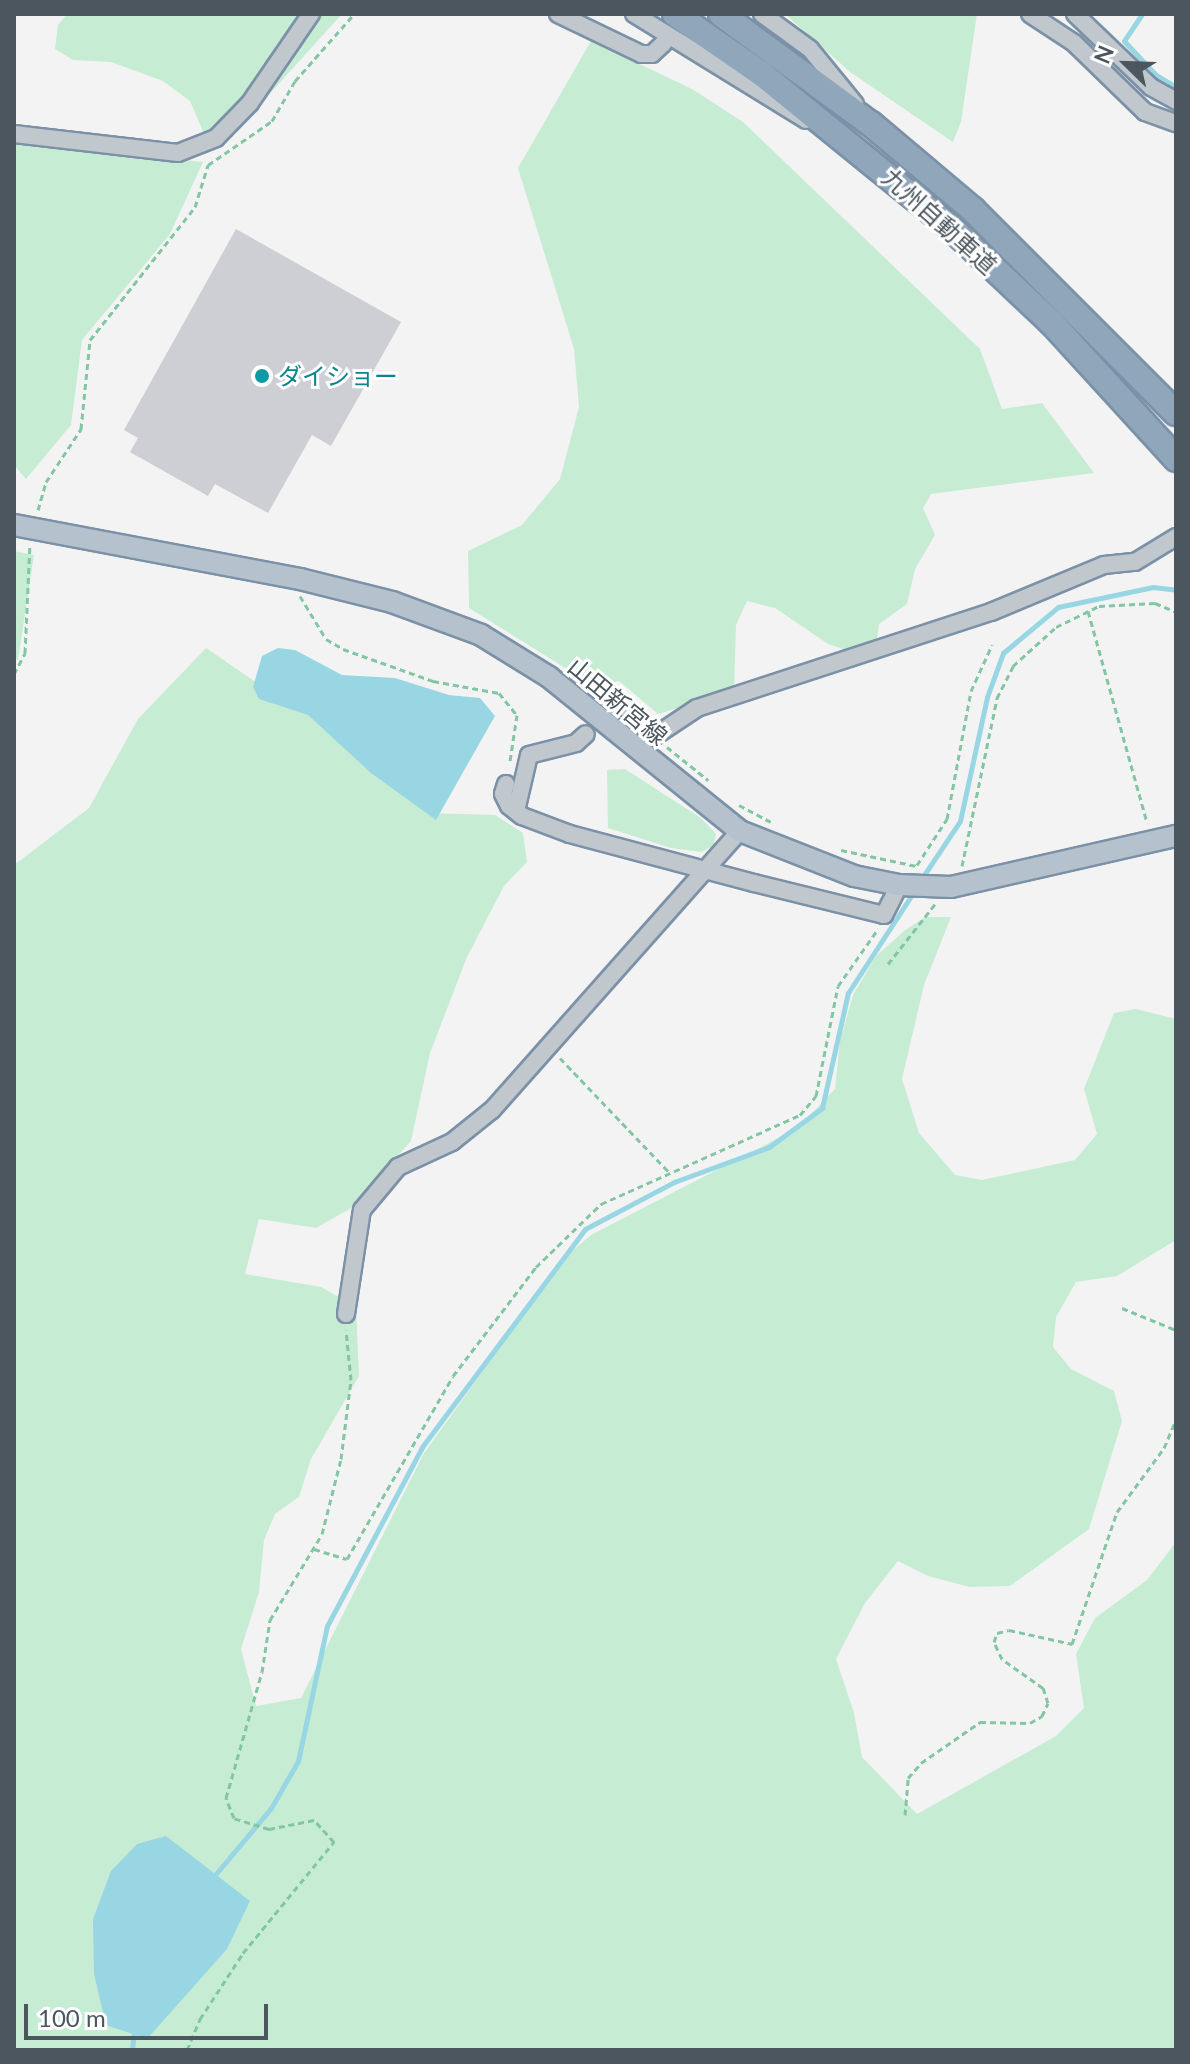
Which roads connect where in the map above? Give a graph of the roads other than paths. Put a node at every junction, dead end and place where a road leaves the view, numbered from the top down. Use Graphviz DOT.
graph roads {
  1 [pos="311,14"];
  2 [pos="558,14"];
  3 [pos="634,14"];
  4 [pos="675,14"];
  5 [pos="721,14"];
  6 [pos="762,14"];
  7 [pos="1030,14"];
  8 [pos="1075,14"];
  9 [pos="664,43"];
  10 [pos="1176,101"];
  11 [pos="1176,123"];
  12 [pos="871,124"];
  13 [pos="14,134"];
  14 [pos="856,148"];
  15 [pos="1176,413"];
  16 [pos="1176,459"];
  17 [pos="23,527"];
  18 [pos="1176,537"];
  19 [pos="613,706"];
  20 [pos="586,734"];
  21 [pos="506,784"];
  22 [pos="516,811"];
  23 [pos="740,831"];
  24 [pos="1176,836"];
  25 [pos="702,868"];
  26 [pos="899,885"];
  27 [pos="346,1314"];
  1 -- 13 [label="street"];
  2 -- 9 [label="street"];
  3 -- 14 [label="street"];
  4 -- 14 [label="highway, 九州自動車道"];
  5 -- 12 [label="highway, 九州自動車道"];
  6 -- 12 [label="street"];
  7 -- 11 [label="street"];
  8 -- 10 [label="street"];
  12 -- 15 [label="highway, 九州自動車道"];
  14 -- 16 [label="highway, 九州自動車道"];
  17 -- 23 [label="main road, 山田新宮線"];
  18 -- 19 [label="street"];
  20 -- 22 [label="street"];
  21 -- 22 [label="street"];
  22 -- 25 [label="street"];
  23 -- 25 [label="street"];
  23 -- 26 [label="main road, 山田新宮線"];
  24 -- 26 [label="main road, 山田新宮線"];
  25 -- 26 [label="street"];
  25 -- 27 [label="street"];
}
